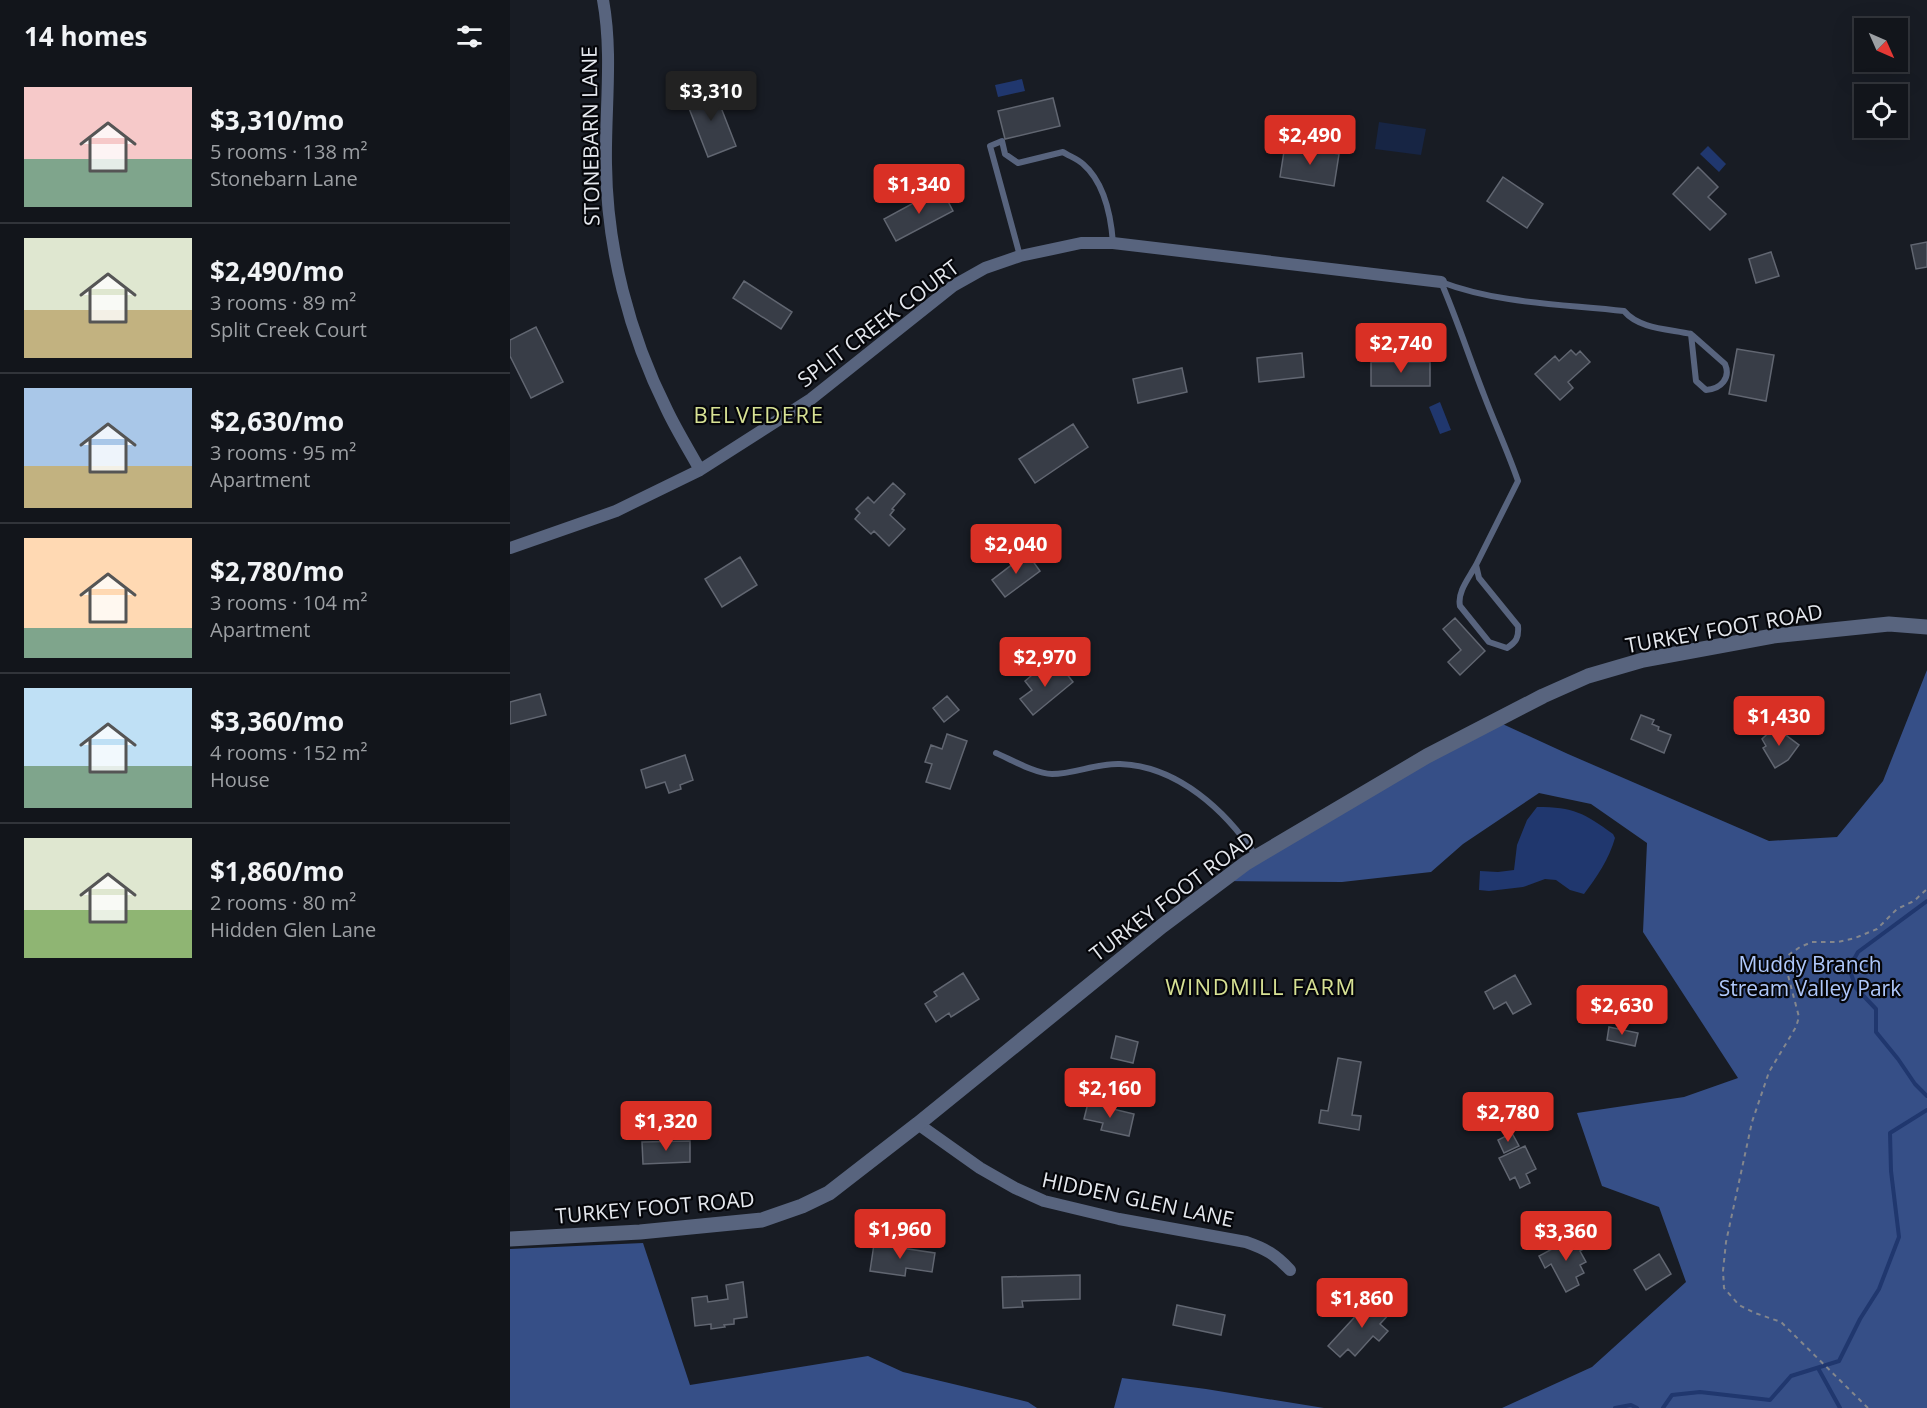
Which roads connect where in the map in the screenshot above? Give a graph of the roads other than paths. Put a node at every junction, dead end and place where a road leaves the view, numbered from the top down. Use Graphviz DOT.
graph roads {
  1 [pos="603,0"];
  2 [pos="1113,243"];
  3 [pos="1020,256"];
  4 [pos="1441,282"];
  5 [pos="1691,334"];
  6 [pos="700,470"];
  7 [pos="510,548"];
  8 [pos="1476,565"];
  9 [pos="1927,627"];
  10 [pos="996,753"];
  11 [pos="1257,857"];
  12 [pos="918,1124"];
  13 [pos="510,1239"];
  14 [pos="1290,1270"];
  1 -- 6 [label="street, STONEBARN LANE"];
  2 -- 3 [label="street, SPLIT CREEK COURT"];
  2 -- 3 [label="lane"];
  2 -- 4 [label="street, SPLIT CREEK COURT"];
  3 -- 6 [label="street, SPLIT CREEK COURT"];
  4 -- 5 [label="lane"];
  4 -- 8 [label="lane"];
  5 -- 5 [label="lane"];
  6 -- 7 [label="street, SPLIT CREEK COURT"];
  8 -- 8 [label="lane"];
  9 -- 11 [label="street, TURKEY FOOT ROAD"];
  10 -- 11 [label="lane"];
  11 -- 12 [label="street, TURKEY FOOT ROAD"];
  12 -- 13 [label="street, TURKEY FOOT ROAD"];
  12 -- 14 [label="street, HIDDEN GLEN LANE"];
}
